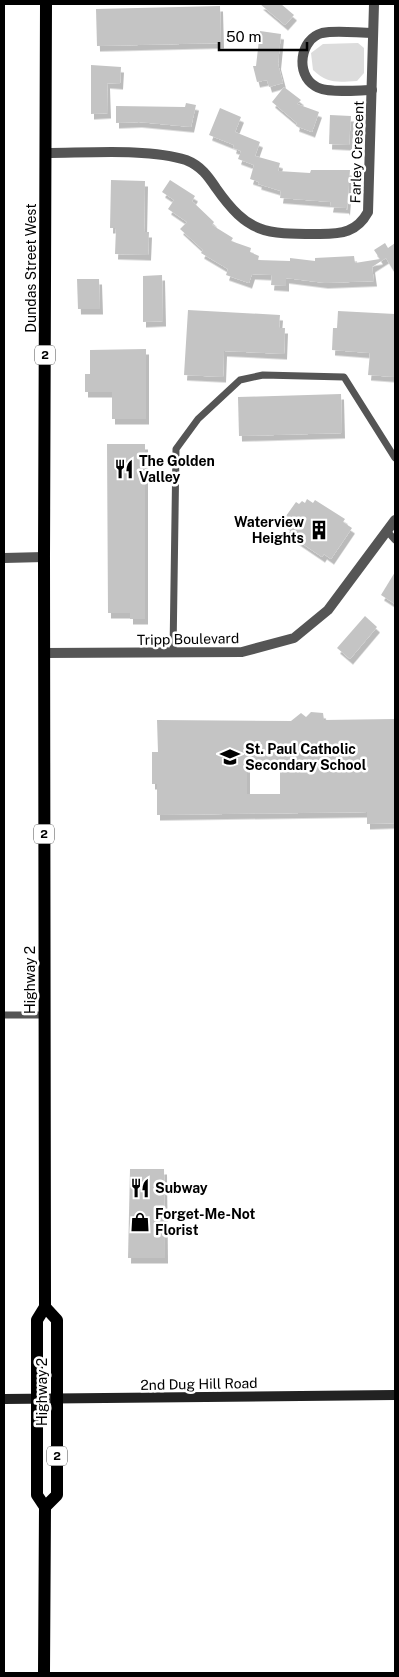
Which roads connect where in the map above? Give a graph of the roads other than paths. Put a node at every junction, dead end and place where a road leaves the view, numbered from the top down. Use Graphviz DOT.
graph roads {
  1 [pos="46,4"];
  2 [pos="374,4"];
  3 [pos="373,33"];
  4 [pos="372,90"];
  5 [pos="46,153"];
  6 [pos="395,458"];
  7 [pos="395,520"];
  8 [pos="386,531"];
  9 [pos="395,540"];
  10 [pos="44,557"];
  11 [pos="4,558"];
  12 [pos="44,653"];
  13 [pos="173,653"];
  14 [pos="4,1015"];
  15 [pos="45,1015"];
  16 [pos="45,1307"];
  17 [pos="395,1395"];
  18 [pos="4,1399"];
  19 [pos="37,1399"];
  20 [pos="57,1399"];
  21 [pos="45,1507"];
  22 [pos="44,1673"];
  1 -- 5 [label="main road, Dundas Street West / 2"];
  2 -- 3 [label="street, Farley Crescent"];
  3 -- 4 [label="street, Farley Crescent"];
  3 -- 4 [label="street, Farley Crescent"];
  4 -- 5 [label="street, Farley Crescent"];
  5 -- 10 [label="main road, Dundas Street West / 2"];
  6 -- 13 [label="lane"];
  7 -- 8 [label="street, Tripp Boulevard"];
  8 -- 9 [label="lane"];
  8 -- 13 [label="street, Tripp Boulevard"];
  10 -- 11 [label="street"];
  10 -- 12 [label="main road, Dundas Street West / 2"];
  12 -- 13 [label="street, Tripp Boulevard"];
  12 -- 15 [label="main road, Highway 2 / 2"];
  14 -- 15 [label="lane"];
  15 -- 16 [label="main road, Highway 2 / 2"];
  16 -- 19 [label="main road, Highway 2 / 2"];
  16 -- 20 [label="main road, Highway 2 / 2"];
  17 -- 20 [label="street, 2nd Dug Hill Road"];
  18 -- 19 [label="street, 2nd Dug Hill Road"];
  19 -- 20 [label="street, 2nd Dug Hill Road"];
  19 -- 21 [label="main road, Highway 2 / 2"];
  20 -- 21 [label="main road, Highway 2 / 2"];
  21 -- 22 [label="main road, Highway 2 / 2"];
}
